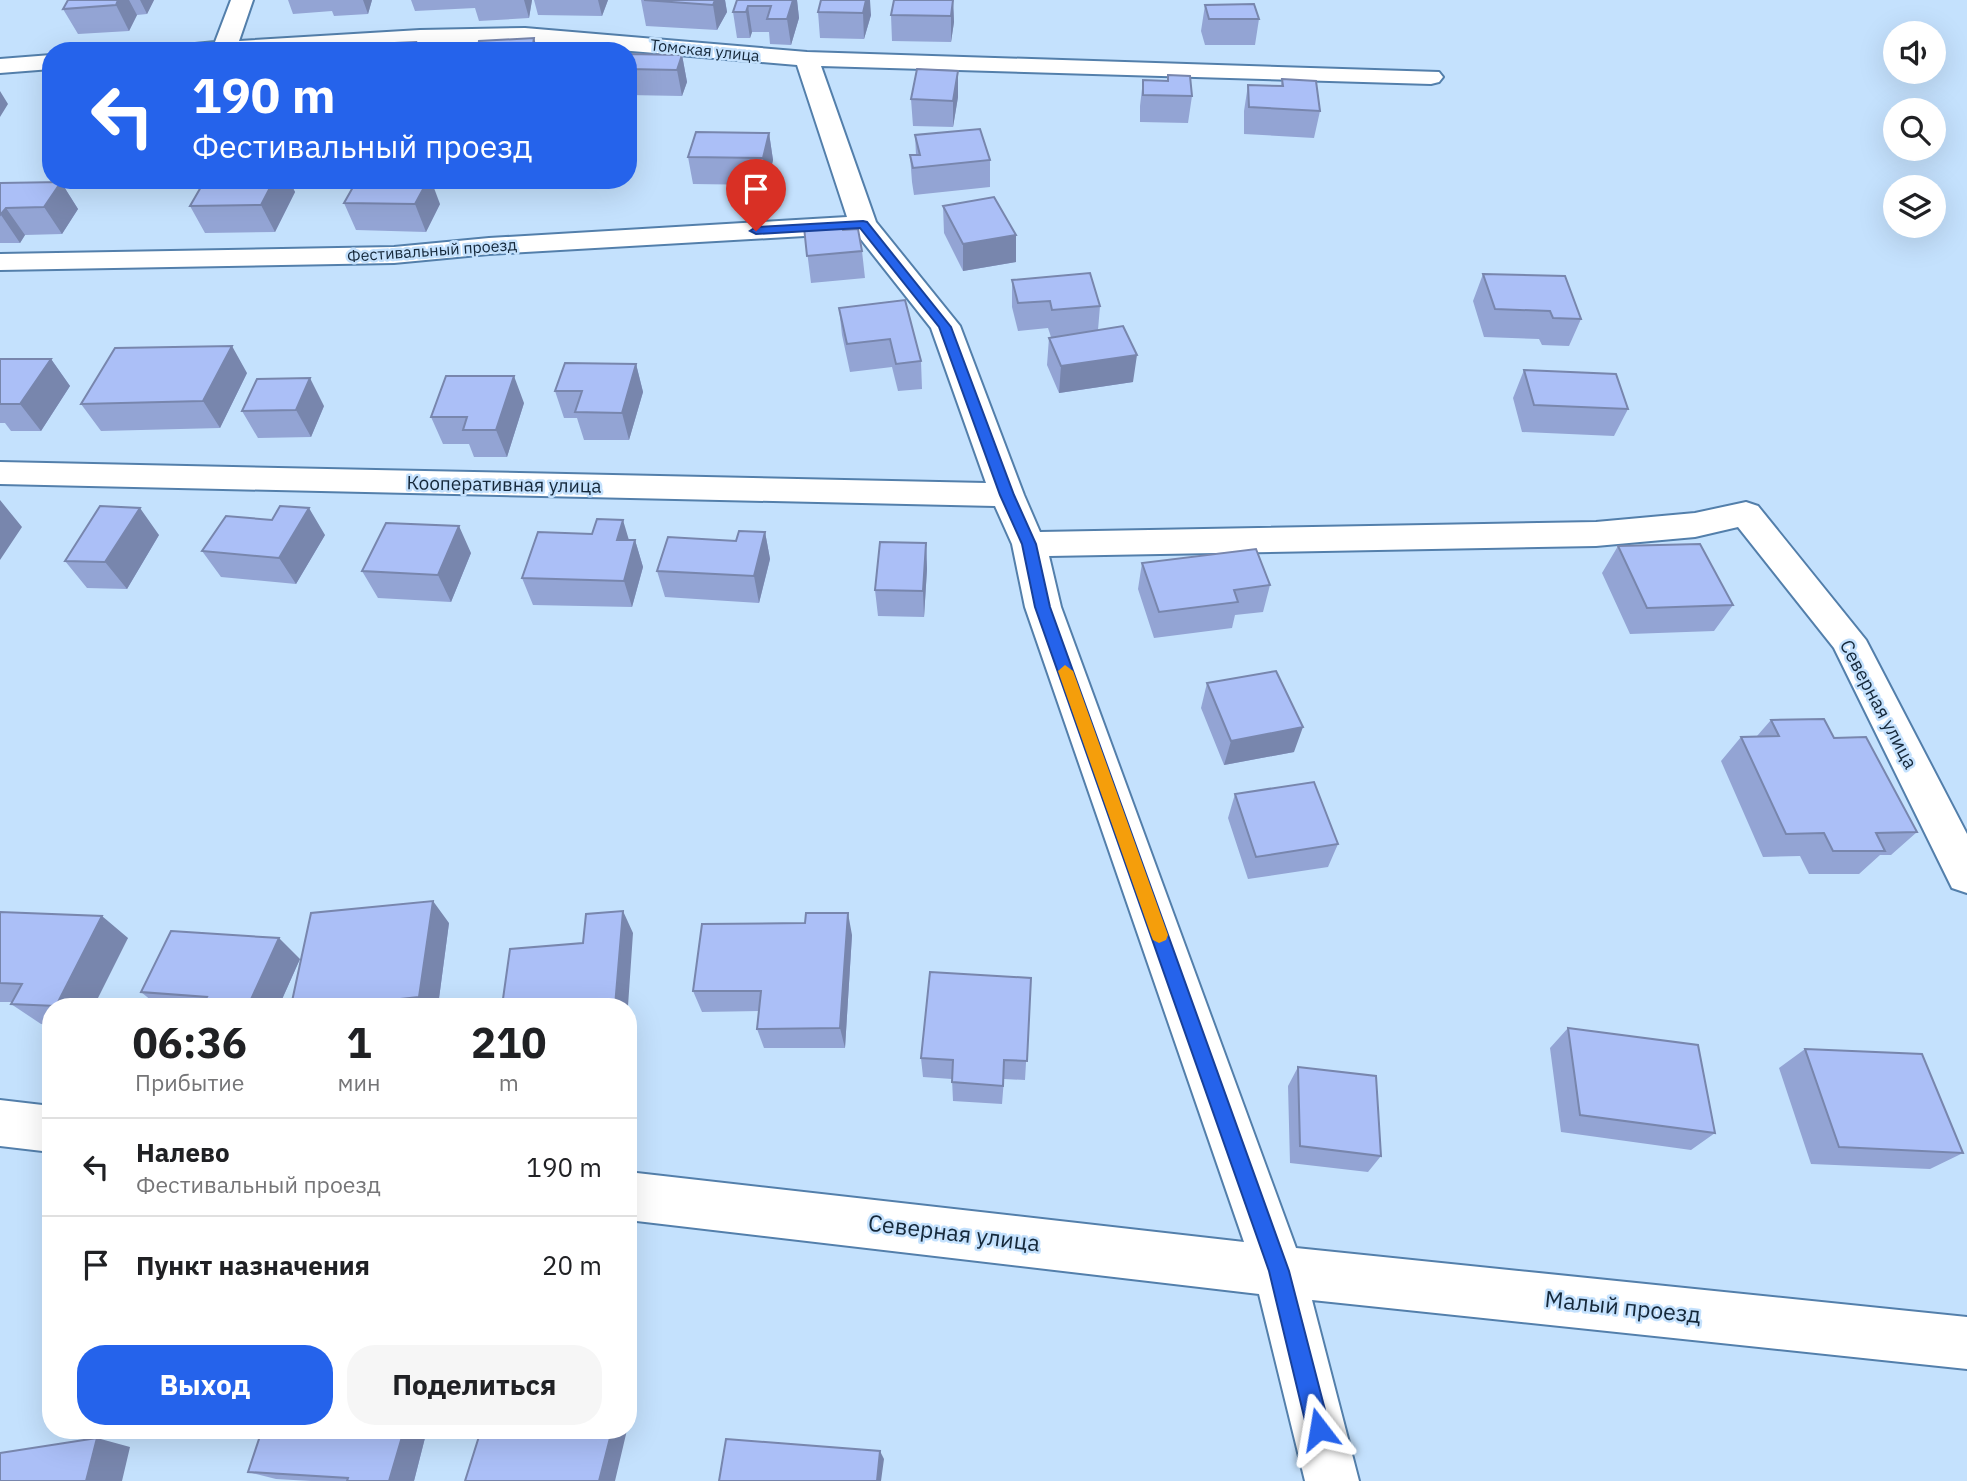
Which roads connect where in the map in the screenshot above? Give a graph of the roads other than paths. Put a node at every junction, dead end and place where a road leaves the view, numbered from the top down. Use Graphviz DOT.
graph roads {
  1 [pos="242,0"];
  2 [pos="227,42"];
  3 [pos="322,42"];
  4 [pos="607,42"];
  5 [pos="637,45"];
  6 [pos="807,59"];
  7 [pos="42,63"];
  8 [pos="0,66"];
  9 [pos="1431,77"];
  10 [pos="863,224"];
  11 [pos="0,262"];
  12 [pos="0,473"];
  13 [pos="1007,495"];
  14 [pos="1029,544"];
  15 [pos="1967,875"];
  16 [pos="0,1123"];
  17 [pos="42,1128"];
  18 [pos="637,1197"];
  19 [pos="1279,1271"];
  20 [pos="1967,1343"];
  21 [pos="1332,1481"];
  1 -- 2 [label="street"];
  3 -- 4 [label="street, Томская улица"];
  5 -- 6 [label="street, Томская улица"];
  6 -- 9 [label="street, Томская улица"];
  6 -- 10 [label="street"];
  7 -- 8 [label="street"];
  10 -- 11 [label="street, Фестивальный проезд"];
  10 -- 13 [label="street"];
  12 -- 13 [label="street, Кооперативная улица"];
  13 -- 14 [label="street"];
  14 -- 15 [label="street, Северная улица"];
  14 -- 19 [label="street"];
  16 -- 17 [label="street"];
  18 -- 19 [label="street, Северная улица"];
  19 -- 20 [label="street, Малый проезд"];
  19 -- 21 [label="street"];
}
